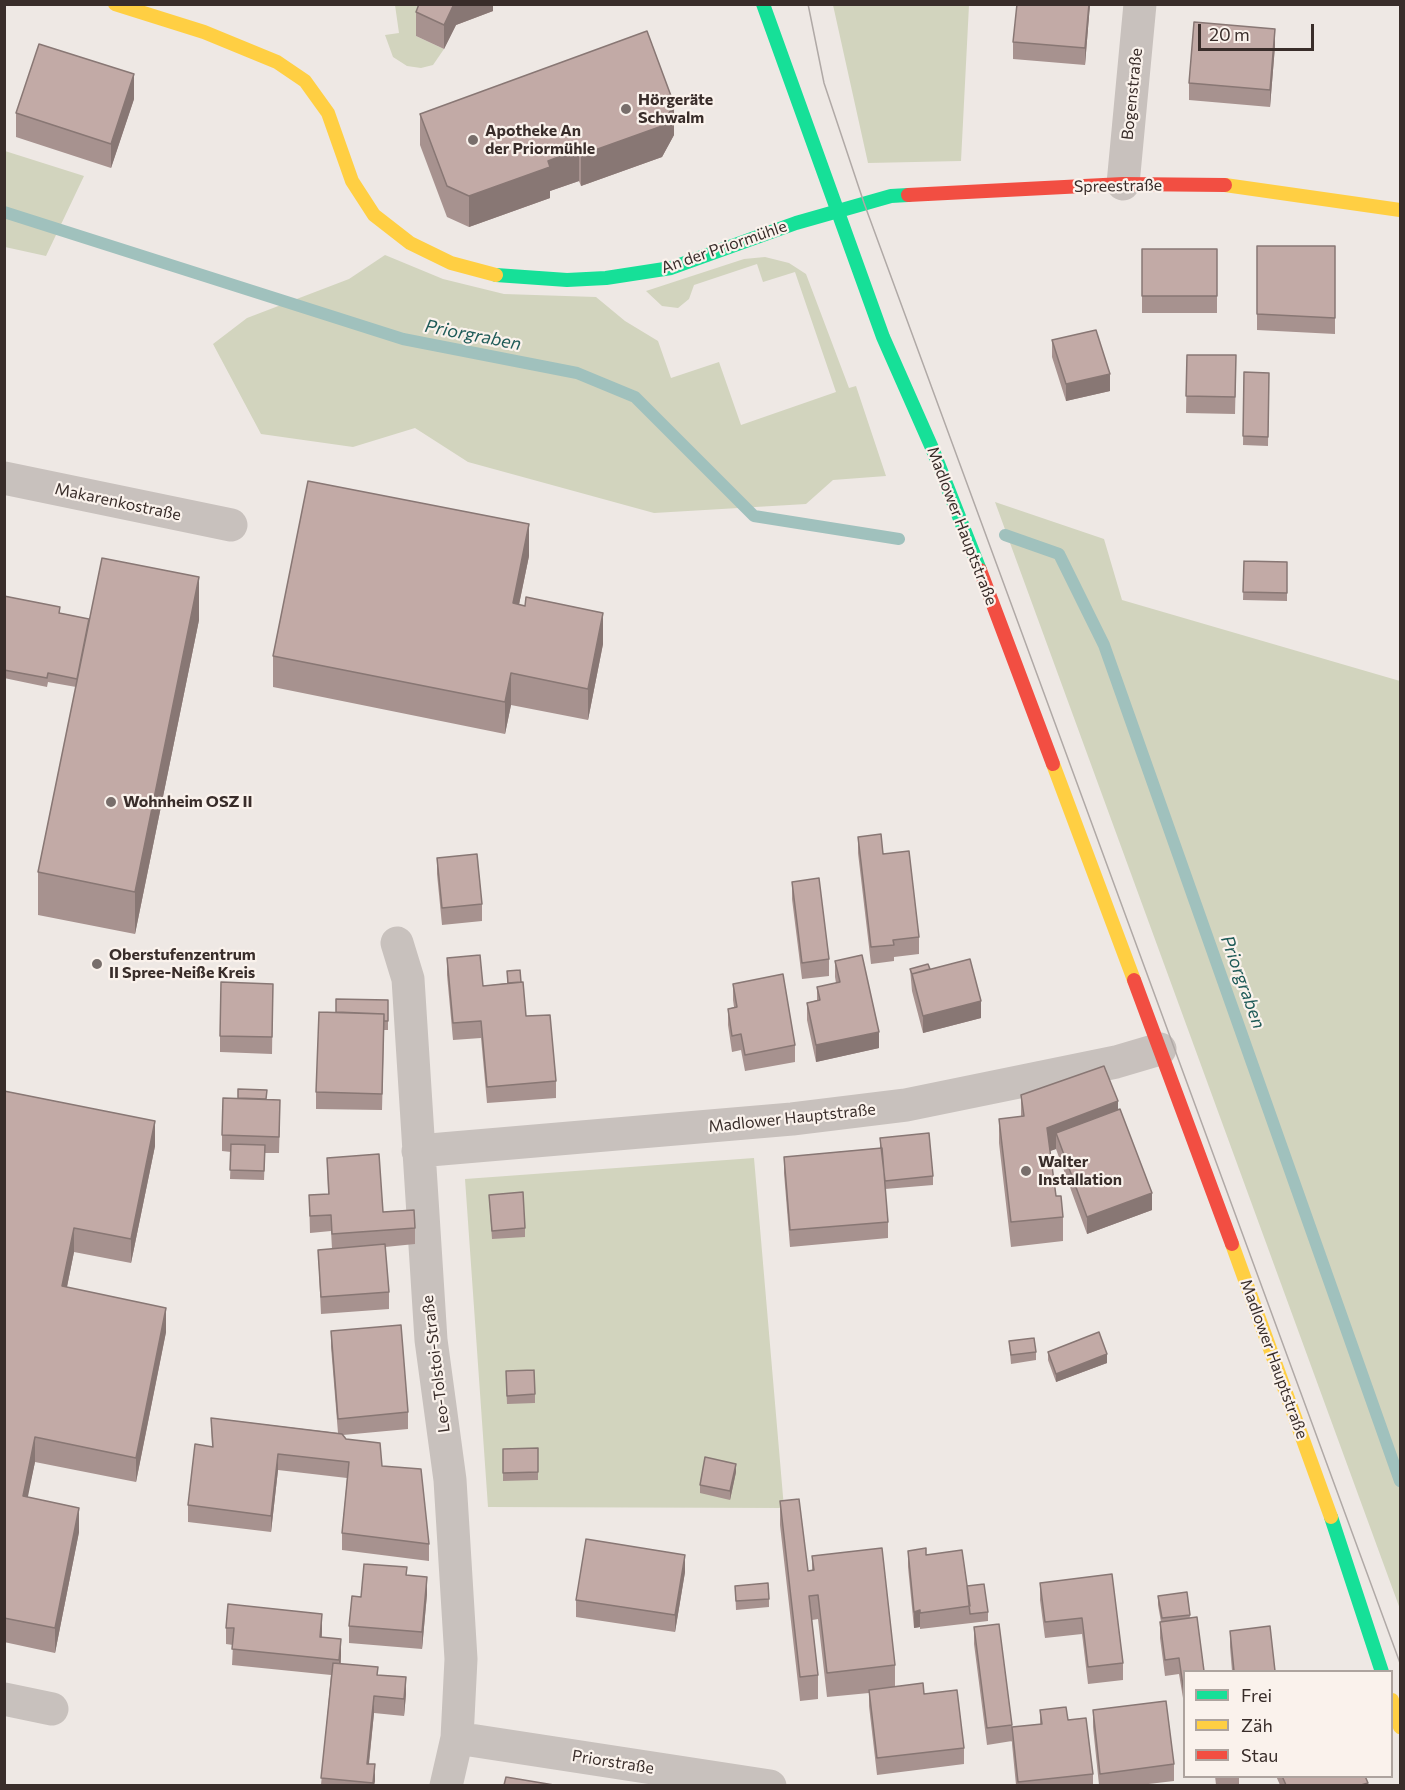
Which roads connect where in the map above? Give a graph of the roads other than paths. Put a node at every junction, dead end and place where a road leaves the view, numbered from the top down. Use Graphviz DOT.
graph roads {
  1 [pos="116,4"];
  2 [pos="763,4"];
  3 [pos="1140,4"];
  4 [pos="1123,184"];
  5 [pos="1401,210"];
  6 [pos="835,211"];
  7 [pos="4,478"];
  8 [pos="231,525"];
  9 [pos="397,944"];
  10 [pos="1160,1049"];
  11 [pos="418,1151"];
  12 [pos="1382,1670"];
  13 [pos="4,1699"];
  14 [pos="1393,1703"];
  15 [pos="52,1709"];
  16 [pos="1401,1727"];
  17 [pos="457,1738"];
  18 [pos="446,1785"];
  19 [pos="770,1785"];
  1 -- 6 [label="main road, An der Priormühle"];
  2 -- 6 [label="main road, Madlower Hauptstraße"];
  3 -- 4 [label="street, Bogenstraße"];
  4 -- 5 [label="main road, Spreestraße"];
  4 -- 6 [label="main road, Spreestraße"];
  6 -- 10 [label="main road, Madlower Hauptstraße"];
  7 -- 8 [label="street, Makarenkostraße"];
  9 -- 11 [label="street, Leo-Tolstoi-Straße"];
  10 -- 11 [label="street, Madlower Hauptstraße"];
  10 -- 12 [label="main road, Madlower Hauptstraße"];
  11 -- 17 [label="street, Leo-Tolstoi-Straße"];
  13 -- 15 [label="street"];
  14 -- 16 [label="main road"];
  17 -- 18 [label="street, Leo-Tolstoi-Straße"];
  17 -- 19 [label="street, Priorstraße"];
}
